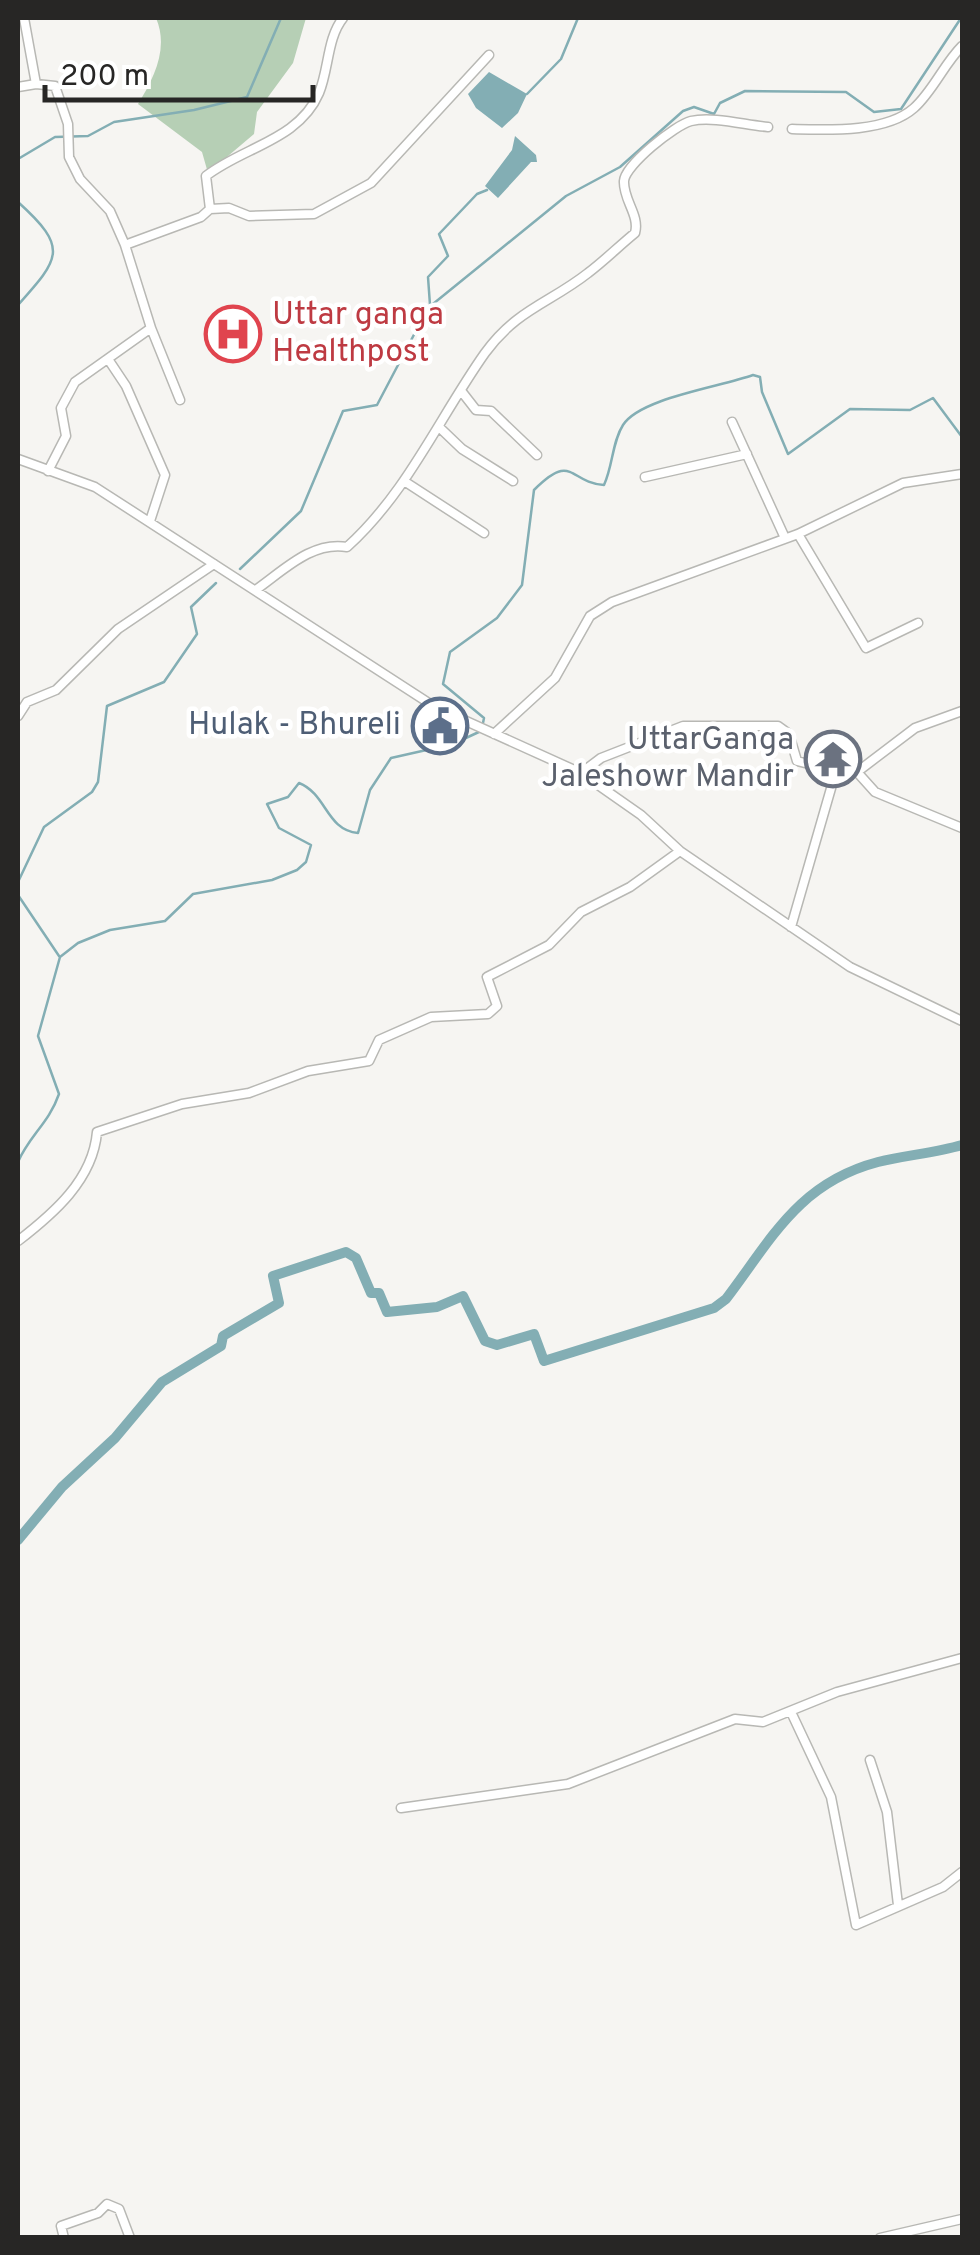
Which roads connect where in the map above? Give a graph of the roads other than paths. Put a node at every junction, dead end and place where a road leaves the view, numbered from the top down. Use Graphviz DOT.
graph roads {
  1 [pos="24,18"];
  2 [pos="343,18"];
  3 [pos="962,46"];
  4 [pos="488,54"];
  5 [pos="36,84"];
  6 [pos="18,87"];
  7 [pos="768,127"];
  8 [pos="792,130"];
  9 [pos="210,208"];
  10 [pos="125,245"];
  11 [pos="152,328"];
  12 [pos="108,359"];
  13 [pos="462,392"];
  14 [pos="180,400"];
  15 [pos="732,422"];
  16 [pos="439,427"];
  17 [pos="748,454"];
  18 [pos="537,455"];
  19 [pos="18,459"];
  20 [pos="48,472"];
  21 [pos="962,474"];
  22 [pos="645,477"];
  23 [pos="513,480"];
  24 [pos="404,481"];
  25 [pos="150,521"];
  26 [pos="484,533"];
  27 [pos="798,534"];
  28 [pos="785,538"];
  29 [pos="214,564"];
  30 [pos="257,589"];
  31 [pos="918,623"];
  32 [pos="962,711"];
  33 [pos="18,716"];
  34 [pos="492,733"];
  35 [pos="581,772"];
  36 [pos="836,772"];
  37 [pos="857,772"];
  38 [pos="962,828"];
  39 [pos="680,850"];
  40 [pos="791,927"];
  41 [pos="962,1021"];
  42 [pos="18,1241"];
  43 [pos="962,1658"];
  44 [pos="791,1712"];
  45 [pos="870,1760"];
  46 [pos="401,1808"];
  47 [pos="962,1872"];
  48 [pos="898,1905"];
  49 [pos="962,2219"];
  50 [pos="64,2238"];
  51 [pos="130,2238"];
  52 [pos="880,2238"];
  1 -- 5 [label="street"];
  2 -- 9 [label="street"];
  3 -- 8 [label="street"];
  4 -- 9 [label="street"];
  5 -- 6 [label="street"];
  5 -- 10 [label="street"];
  7 -- 13 [label="street"];
  9 -- 10 [label="street"];
  10 -- 11 [label="street"];
  11 -- 12 [label="street"];
  11 -- 14 [label="street"];
  12 -- 20 [label="street"];
  12 -- 25 [label="street"];
  13 -- 16 [label="street"];
  13 -- 18 [label="street"];
  15 -- 17 [label="street"];
  16 -- 23 [label="street"];
  16 -- 24 [label="street"];
  17 -- 22 [label="street"];
  17 -- 28 [label="street"];
  19 -- 20 [label="street"];
  20 -- 25 [label="street"];
  21 -- 27 [label="street"];
  24 -- 26 [label="street"];
  24 -- 30 [label="street"];
  25 -- 29 [label="street"];
  27 -- 28 [label="street"];
  27 -- 31 [label="street"];
  28 -- 34 [label="street"];
  29 -- 30 [label="street"];
  29 -- 33 [label="street"];
  30 -- 34 [label="street"];
  32 -- 37 [label="street"];
  34 -- 35 [label="street"];
  35 -- 36 [label="street"];
  35 -- 39 [label="street"];
  36 -- 37 [label="street"];
  36 -- 40 [label="street"];
  37 -- 38 [label="street"];
  39 -- 40 [label="street"];
  39 -- 42 [label="street"];
  40 -- 41 [label="street"];
  43 -- 44 [label="street"];
  44 -- 46 [label="street"];
  44 -- 48 [label="street"];
  45 -- 48 [label="street"];
  47 -- 48 [label="street"];
  49 -- 52 [label="street"];
  50 -- 51 [label="street"];
}
